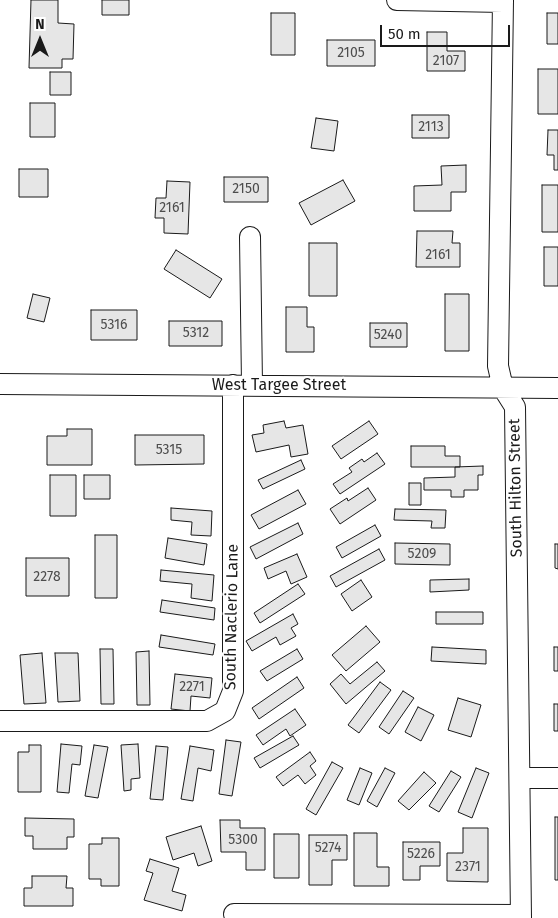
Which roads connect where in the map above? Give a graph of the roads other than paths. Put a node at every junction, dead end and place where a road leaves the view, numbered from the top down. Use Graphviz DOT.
graph roads {
  1 [pos="397,0"];
  2 [pos="503,1"];
  3 [pos="250,237"];
  4 [pos="0,384"];
  5 [pos="242,385"];
  6 [pos="503,388"];
  7 [pos="558,388"];
  8 [pos="0,721"];
  9 [pos="520,778"];
  10 [pos="558,778"];
  11 [pos="234,914"];
  12 [pos="520,917"];
  1 -- 2 [label="street, South Hilton Street"];
  2 -- 6 [label="street, South Hilton Street"];
  3 -- 5 [label="street, South Naclerio Lane"];
  4 -- 5 [label="street, West Targee Street"];
  5 -- 6 [label="street, West Targee Street"];
  5 -- 8 [label="street, South Naclerio Lane"];
  6 -- 7 [label="street, West Targee Street"];
  6 -- 9 [label="street, South Hilton Street"];
  9 -- 10 [label="street"];
  9 -- 12 [label="street, South Hilton Street"];
  11 -- 12 [label="street"];
}
